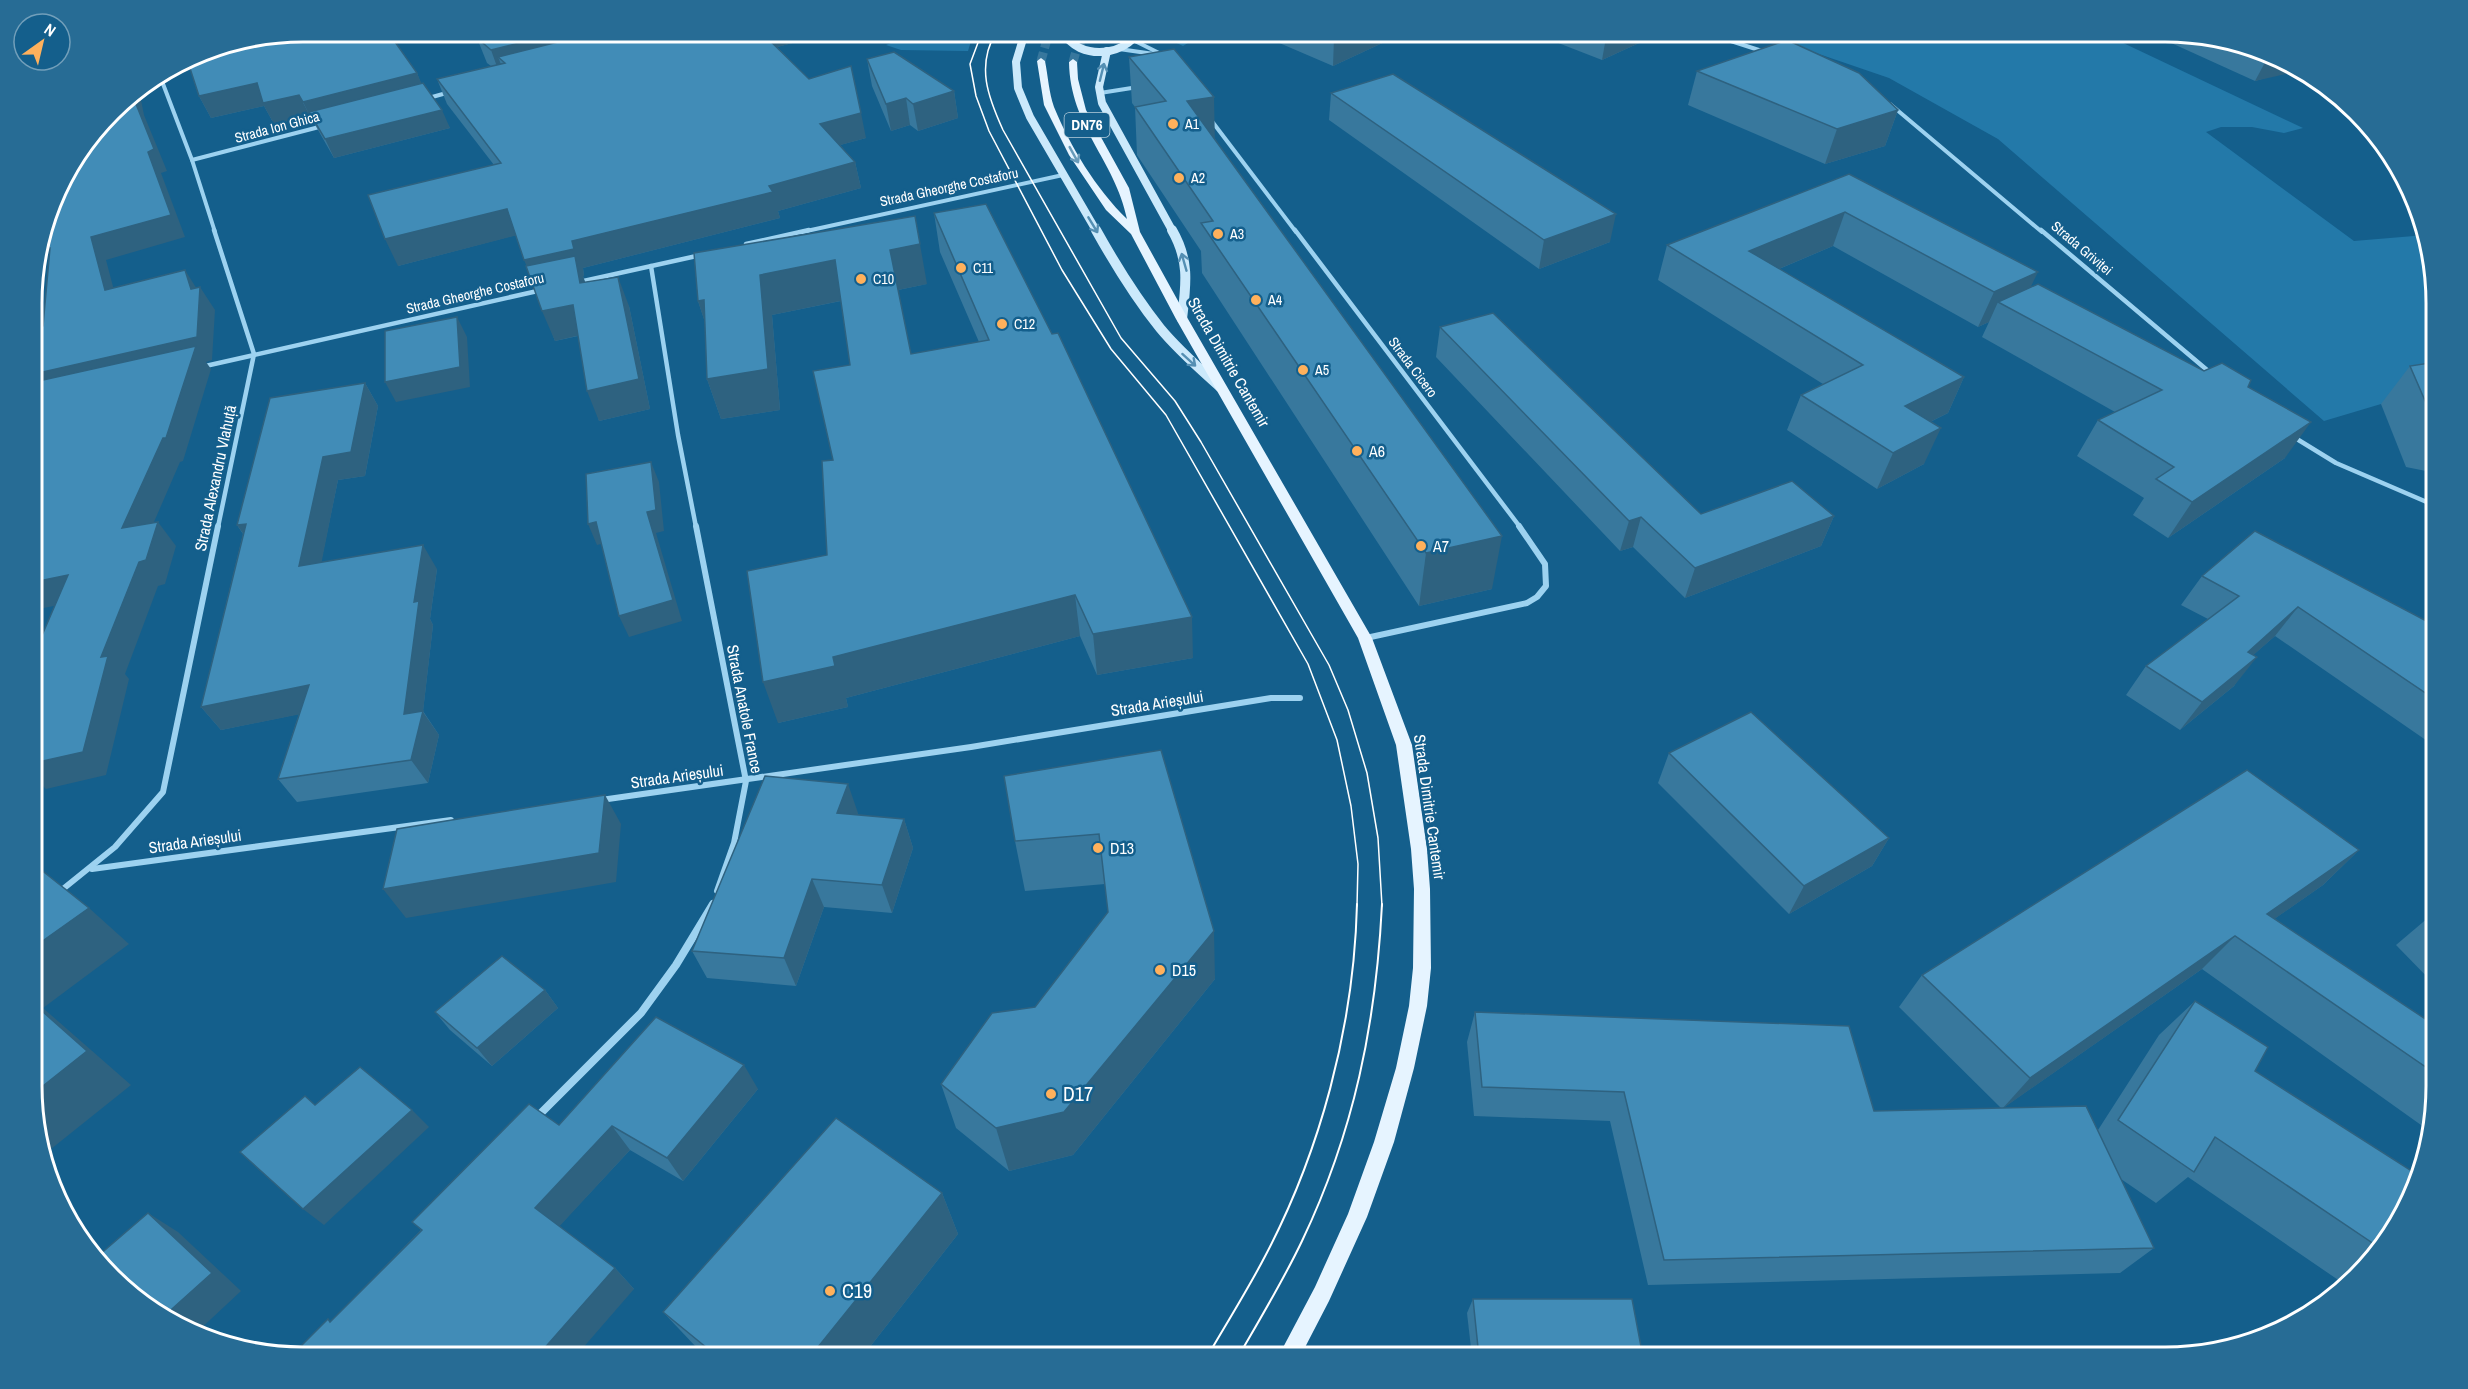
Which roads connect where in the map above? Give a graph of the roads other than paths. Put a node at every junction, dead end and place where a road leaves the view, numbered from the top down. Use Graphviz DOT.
graph roads {
  1 [pos="1022,42"];
  2 [pos="1072,42"];
  3 [pos="1130,42"];
  4 [pos="1137,42"];
  5 [pos="1735,42"];
  6 [pos="1119,49"];
  7 [pos="1107,51"];
  8 [pos="1770,53"];
  9 [pos="1041,61"];
  10 [pos="1073,62"];
  11 [pos="163,83"];
  12 [pos="1146,86"];
  13 [pos="453,91"];
  14 [pos="1100,93"];
  15 [pos="1883,99"];
  16 [pos="419,100"];
  17 [pos="1210,119"];
  18 [pos="328,124"];
  19 [pos="192,160"];
  20 [pos="1063,175"];
  21 [pos="1135,232"];
  22 [pos="736,247"];
  23 [pos="703,254"];
  24 [pos="651,266"];
  25 [pos="569,284"];
  26 [pos="546,289"];
  27 [pos="1182,319"];
  28 [pos="254,354"];
  29 [pos="196,368"];
  30 [pos="2216,377"];
  31 [pos="1222,388"];
  32 [pos="2285,431"];
  33 [pos="2426,502"];
  34 [pos="1365,638"];
  35 [pos="1300,698"];
  36 [pos="746,781"];
  37 [pos="591,801"];
  38 [pos="460,819"];
  39 [pos="92,869"];
  40 [pos="53,896"];
  41 [pos="533,1122"];
  42 [pos="1294,1347"];
  1 -- 20 [label="main road"];
  2 -- 7 [label="main road"];
  3 -- 6 [label="main road"];
  4 -- 6 [label="street"];
  5 -- 8 [label="street"];
  6 -- 7 [label="main road"];
  14 -- 7 [label="main road, one-way"];
  9 -- 21 [label="main road, Strada Dimitrie Cantemir, one-way"];
  10 -- 21 [label="main road, Strada Dimitrie Cantemir / DN76"];
  11 -- 19 [label="street, Strada Alexandru Vlahuță"];
  12 -- 14 [label="street"];
  13 -- 16 [label="street"];
  27 -- 14 [label="main road, one-way"];
  15 -- 30 [label="street, Strada Griviței"];
  17 -- 34 [label="street, Strada Cicero"];
  18 -- 19 [label="street, Strada Ion Ghica"];
  19 -- 28 [label="street, Strada Alexandru Vlahuță"];
  20 -- 22 [label="street, Strada Gheorghe Costaforu"];
  20 -- 31 [label="main road, one-way"];
  21 -- 27 [label="main road, Strada Dimitrie Cantemir"];
  23 -- 24 [label="street, Strada Gheorghe Costaforu"];
  24 -- 25 [label="street, Strada Gheorghe Costaforu"];
  24 -- 36 [label="street, Strada Anatole France"];
  26 -- 28 [label="street, Strada Gheorghe Costaforu"];
  27 -- 31 [label="main road, Strada Dimitrie Cantemir"];
  28 -- 29 [label="street, Strada Gheorghe Costaforu"];
  28 -- 39 [label="street, Strada Alexandru Vlahuță"];
  31 -- 34 [label="main road, Strada Dimitrie Cantemir"];
  32 -- 33 [label="street"];
  34 -- 42 [label="main road, Strada Dimitrie Cantemir"];
  35 -- 36 [label="street, Strada Arieșului"];
  36 -- 37 [label="street, Strada Arieșului"];
  36 -- 41 [label="street, Strada Anatole France"];
  38 -- 39 [label="street, Strada Arieșului"];
  39 -- 40 [label="street, Strada Alexandru Vlahuță"];
}
